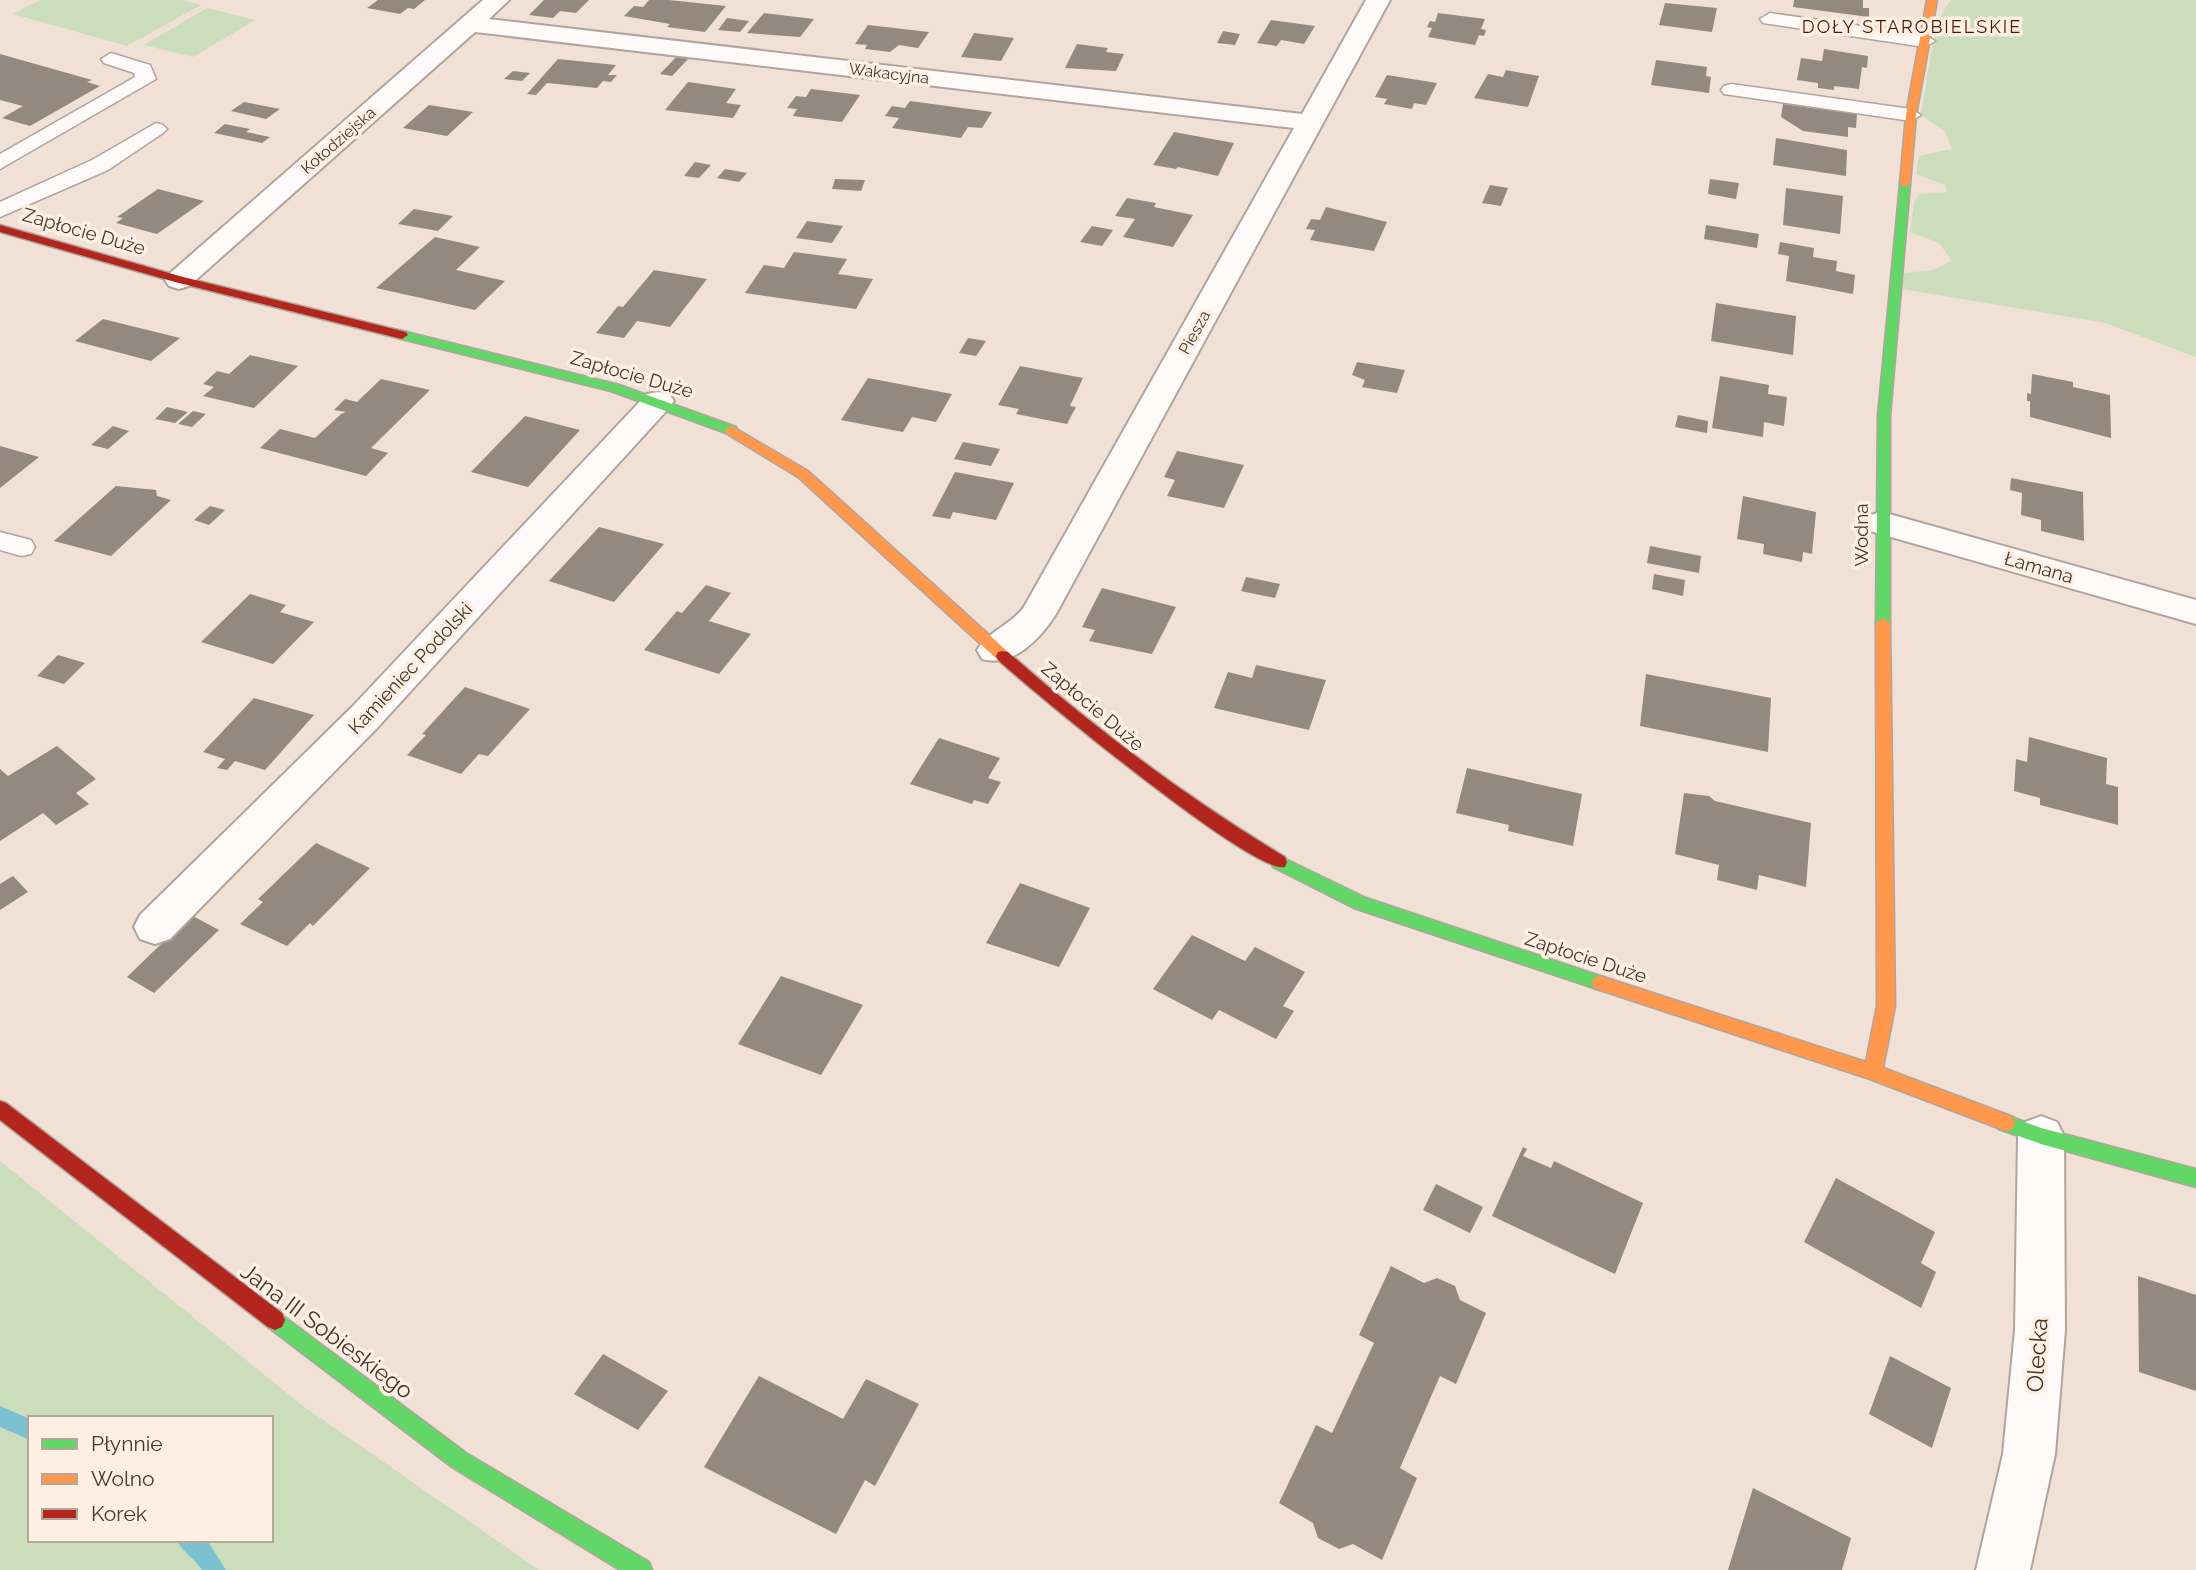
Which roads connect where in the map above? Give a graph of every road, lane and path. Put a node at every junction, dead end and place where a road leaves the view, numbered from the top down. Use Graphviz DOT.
graph roads {
  1 [pos="497,0"];
  2 [pos="1378,0"];
  3 [pos="1932,0"];
  4 [pos="1770,19"];
  5 [pos="469,24"];
  6 [pos="1925,41"];
  7 [pos="111,60"];
  8 [pos="1731,90"];
  9 [pos="1911,115"];
  10 [pos="1308,122"];
  11 [pos="156,129"];
  12 [pos="0,163"];
  13 [pos="0,210"];
  14 [pos="0,228"];
  15 [pos="179,280"];
  16 [pos="658,401"];
  17 [pos="1882,523"];
  18 [pos="2196,612"];
  19 [pos="995,650"];
  20 [pos="155,928"];
  21 [pos="1873,1072"];
  22 [pos="0,1109"];
  23 [pos="2041,1136"];
  24 [pos="2196,1178"];
  25 [pos="641,1570"];
  26 [pos="2003,1570"];
  1 -- 5 [label="street, Kołodziejska"];
  2 -- 10 [label="street, Piesza"];
  3 -- 6 [label="street, Wodna"];
  4 -- 6 [label="lane"];
  5 -- 10 [label="street, Wakacyjna"];
  5 -- 15 [label="street, Kołodziejska"];
  6 -- 9 [label="street, Wodna"];
  7 -- 12 [label="lane"];
  8 -- 9 [label="lane"];
  9 -- 17 [label="street, Wodna"];
  10 -- 19 [label="street, Piesza"];
  11 -- 13 [label="lane"];
  14 -- 15 [label="street, Zapłocie Duże"];
  15 -- 16 [label="street, Zapłocie Duże"];
  16 -- 19 [label="street, Zapłocie Duże"];
  16 -- 20 [label="street, Kamieniec Podolski"];
  17 -- 18 [label="street, Łamana"];
  17 -- 21 [label="street, Wodna"];
  19 -- 21 [label="street, Zapłocie Duże"];
  21 -- 23 [label="street, Zapłocie Duże"];
  22 -- 25 [label="street, Jana III Sobieskiego"];
  23 -- 24 [label="street, Zapłocie Duże"];
  23 -- 26 [label="street, Olecka"];
}
